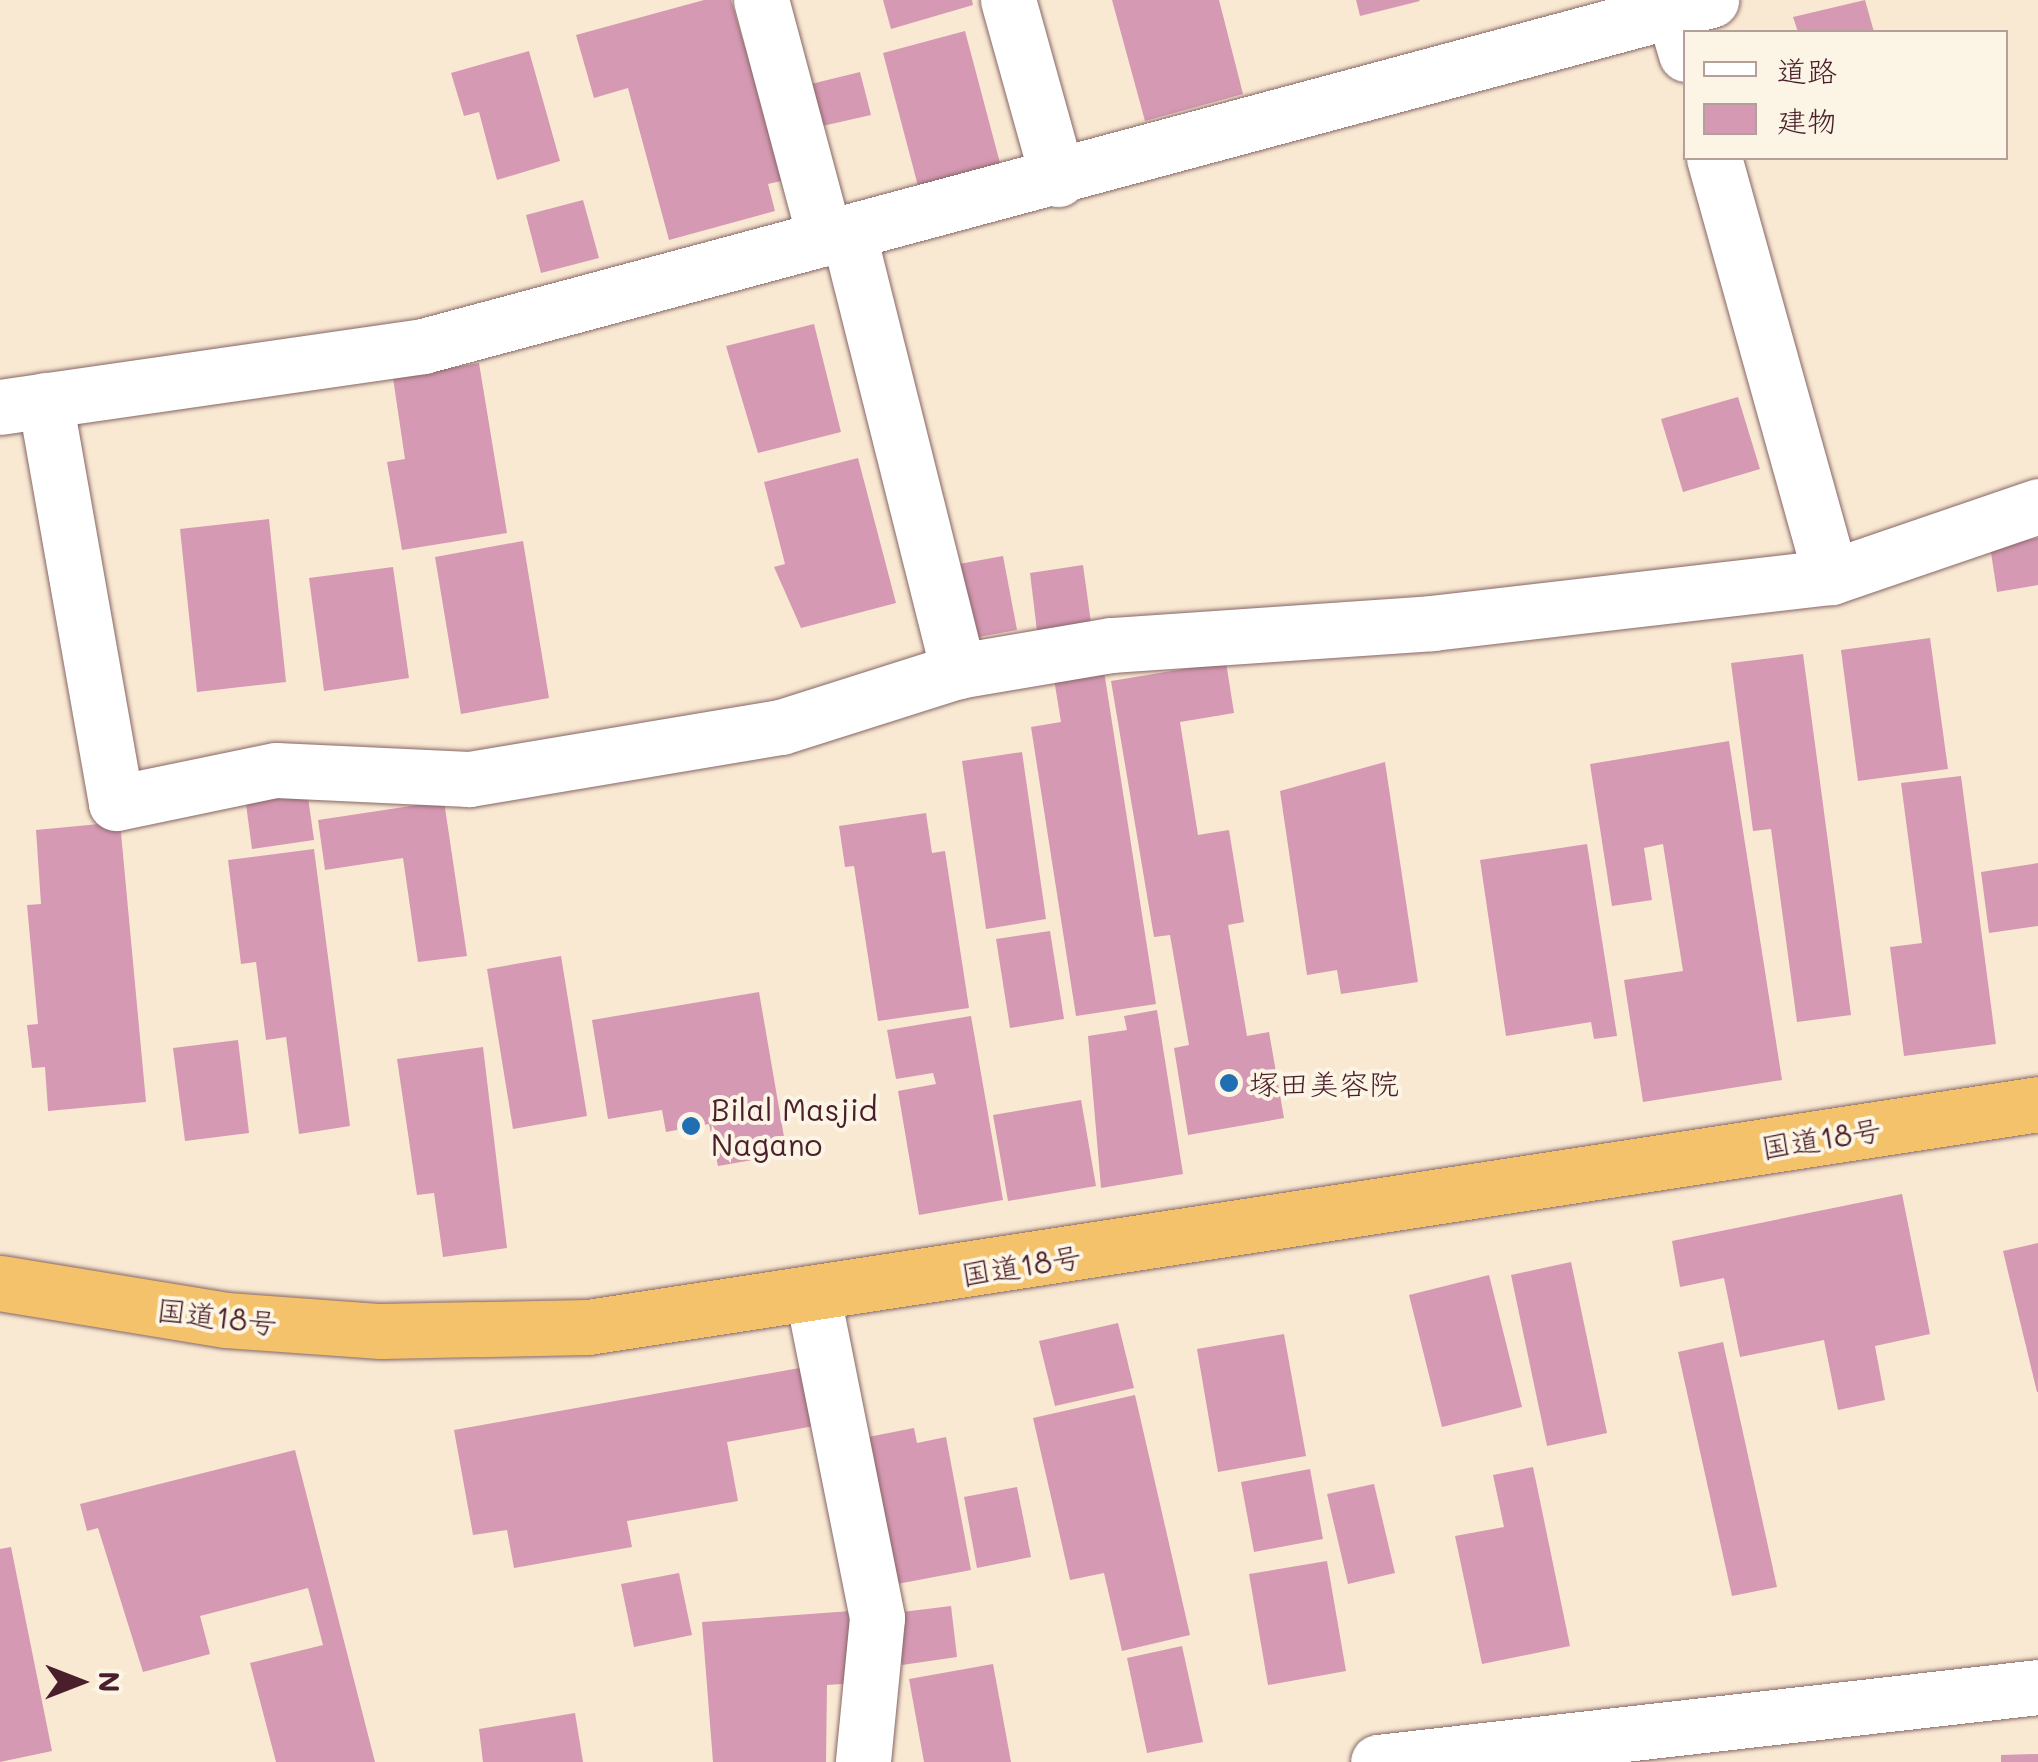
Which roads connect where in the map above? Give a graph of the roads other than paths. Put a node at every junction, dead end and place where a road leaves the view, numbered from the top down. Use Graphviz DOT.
graph roads {
  1 [pos="761,0"];
  2 [pos="1008,0"];
  3 [pos="1690,21"];
  4 [pos="1715,160"];
  5 [pos="1058,178"];
  6 [pos="837,235"];
  7 [pos="22,404"];
  8 [pos="2038,506"];
  9 [pos="1831,576"];
  10 [pos="958,671"];
  11 [pos="2038,1104"];
  12 [pos="0,1284"];
  13 [pos="813,1297"];
  14 [pos="2038,1687"];
  15 [pos="862,1762"];
  16 [pos="1378,1762"];
  1 -- 6 [label="street"];
  2 -- 5 [label="street"];
  3 -- 5 [label="street"];
  4 -- 9 [label="street"];
  5 -- 6 [label="street"];
  6 -- 7 [label="street"];
  6 -- 10 [label="street"];
  7 -- 10 [label="street"];
  8 -- 9 [label="street"];
  9 -- 10 [label="street"];
  11 -- 13 [label="highway, 国道18号"];
  12 -- 13 [label="highway, 国道18号"];
  13 -- 15 [label="street"];
  14 -- 16 [label="street"];
}
